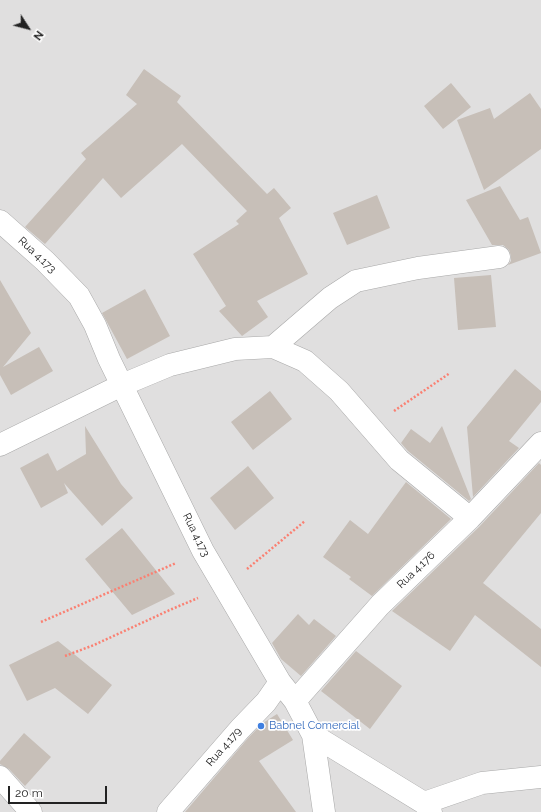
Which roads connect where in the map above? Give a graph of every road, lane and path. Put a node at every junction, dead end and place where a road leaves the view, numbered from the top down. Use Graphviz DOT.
graph roads {
  1 [pos="0,221"];
  2 [pos="499,257"];
  3 [pos="273,347"];
  4 [pos="450,373"];
  5 [pos="122,385"];
  6 [pos="370,428"];
  7 [pos="541,443"];
  8 [pos="0,445"];
  9 [pos="470,518"];
  10 [pos="305,521"];
  11 [pos="203,551"];
  12 [pos="225,588"];
  13 [pos="41,622"];
  14 [pos="65,656"];
  15 [pos="280,682"];
  16 [pos="295,701"];
  17 [pos="313,734"];
  18 [pos="541,777"];
  19 [pos="3,785"];
  20 [pos="428,808"];
  21 [pos="31,812"];
  22 [pos="168,812"];
  23 [pos="324,812"];
  1 -- 5 [label="street, Rua 4.173"];
  2 -- 3 [label="street"];
  3 -- 5 [label="street"];
  3 -- 6 [label="street"];
  4 -- 6 [label="path"];
  5 -- 8 [label="street"];
  5 -- 11 [label="street, Rua 4.173"];
  6 -- 9 [label="street"];
  7 -- 9 [label="street, Rua 4.176"];
  9 -- 16 [label="street, Rua 4.176"];
  10 -- 12 [label="path"];
  11 -- 12 [label="street, Rua 4.173"];
  11 -- 13 [label="path"];
  12 -- 14 [label="path"];
  12 -- 15 [label="street, Rua 4.173"];
  15 -- 16 [label="street, Rua 4.173"];
  15 -- 22 [label="street, Rua 4.179"];
  16 -- 17 [label="street, Rua 4.173"];
  17 -- 20 [label="street, Rua 4.173"];
  17 -- 23 [label="street"];
  18 -- 20 [label="street"];
  19 -- 21 [label="street"];
}
